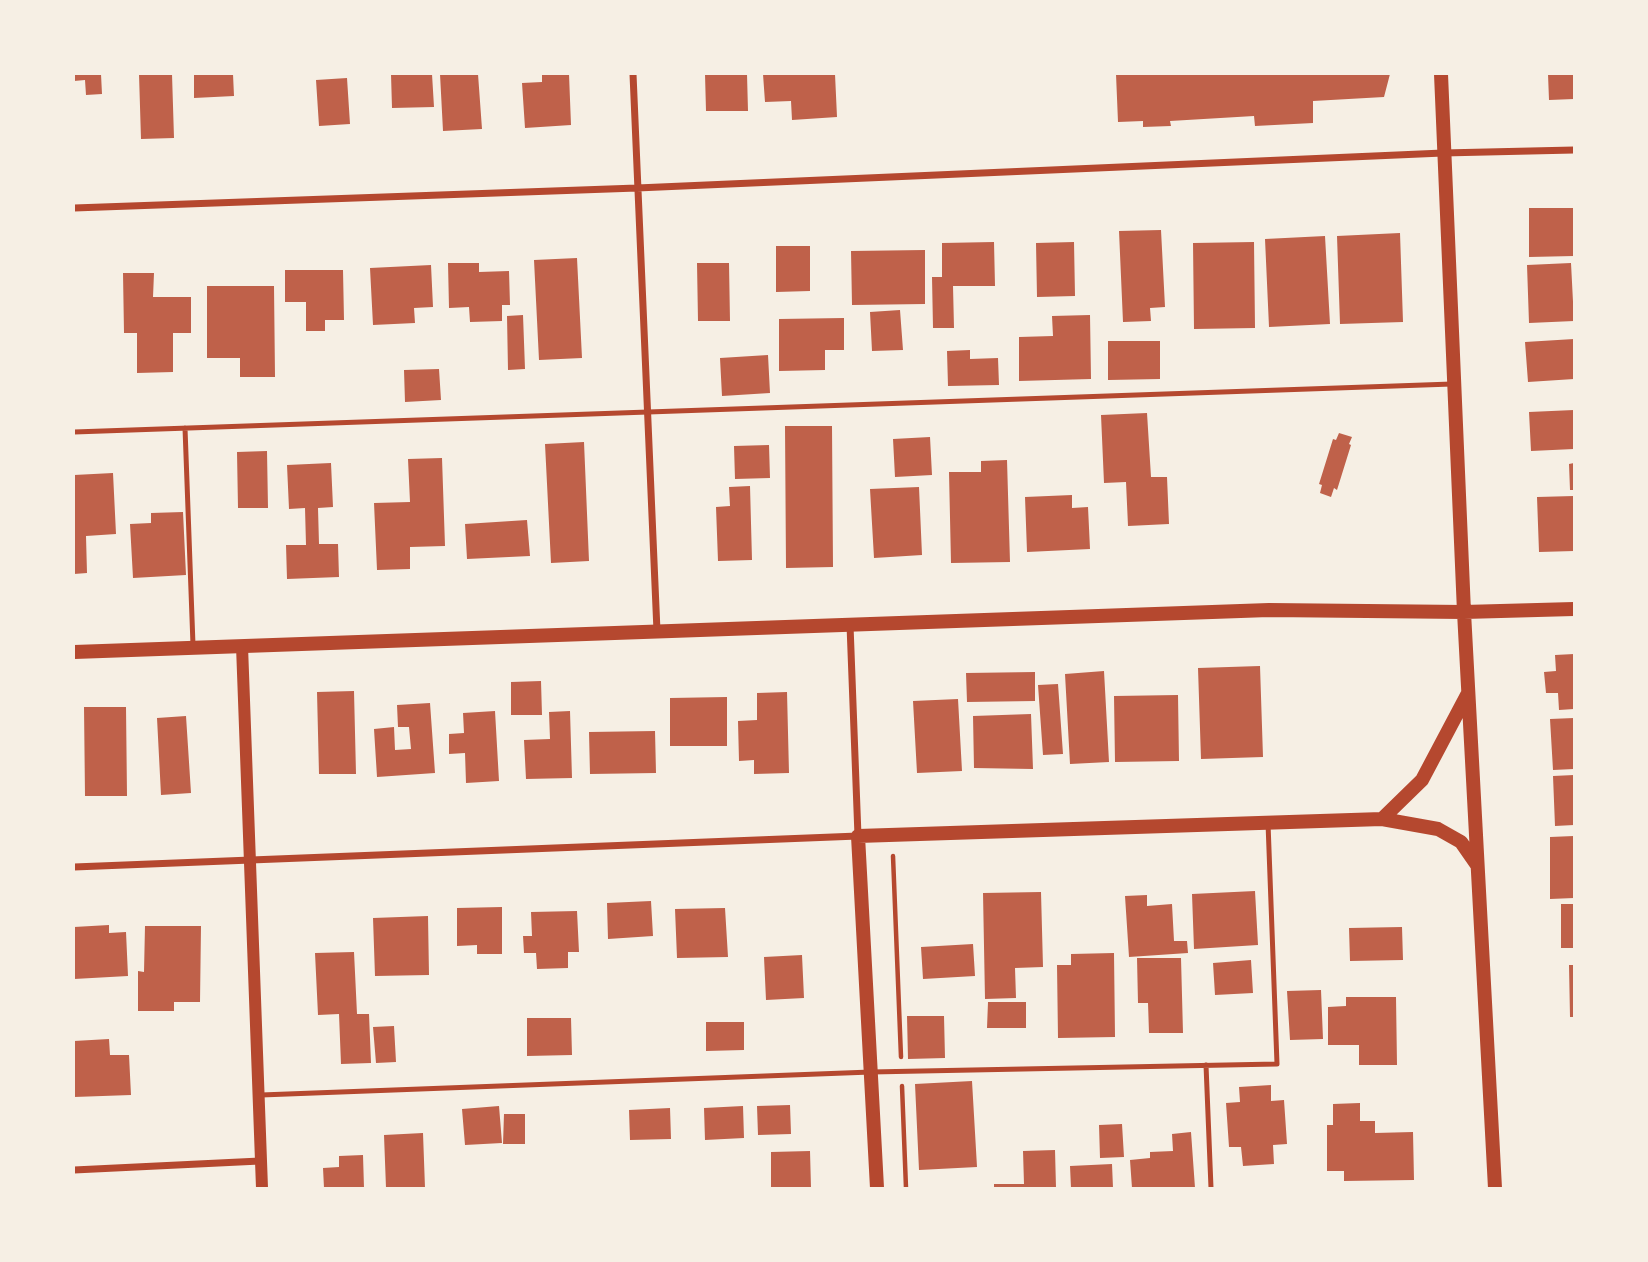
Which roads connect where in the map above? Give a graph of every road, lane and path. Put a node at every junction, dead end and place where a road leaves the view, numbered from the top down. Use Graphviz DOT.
graph roads {
  1 [pos="633,74"];
  2 [pos="1441,74"];
  3 [pos="1574,150"];
  4 [pos="1443,153"];
  5 [pos="638,188"];
  6 [pos="74,208"];
  7 [pos="1453,384"];
  8 [pos="646,412"];
  9 [pos="185,428"];
  10 [pos="74,432"];
  11 [pos="1574,609"];
  12 [pos="1464,612"];
  13 [pos="850,625"];
  14 [pos="657,631"];
  15 [pos="242,646"];
  16 [pos="193,648"];
  17 [pos="74,652"];
  18 [pos="1468,694"];
  19 [pos="1382,818"];
  20 [pos="1268,822"];
  21 [pos="892,834"];
  22 [pos="859,836"];
  23 [pos="249,861"];
  24 [pos="1478,866"];
  25 [pos="74,867"];
  26 [pos="1206,1065"];
  27 [pos="871,1072"];
  28 [pos="902,1072"];
  29 [pos="257,1095"];
  30 [pos="260,1161"];
  31 [pos="74,1170"];
  32 [pos="262,1188"];
  33 [pos="877,1188"];
  34 [pos="906,1188"];
  35 [pos="1211,1188"];
  36 [pos="1495,1188"];
  1 -- 5 [label="street"];
  2 -- 4 [label="main road"];
  3 -- 4 [label="street"];
  4 -- 5 [label="street"];
  4 -- 7 [label="main road"];
  5 -- 6 [label="street"];
  5 -- 8 [label="street"];
  7 -- 8 [label="lane"];
  7 -- 12 [label="main road"];
  8 -- 9 [label="lane"];
  8 -- 14 [label="street"];
  9 -- 10 [label="lane"];
  9 -- 16 [label="lane"];
  11 -- 12 [label="main road"];
  12 -- 13 [label="main road"];
  12 -- 18 [label="main road"];
  13 -- 14 [label="main road"];
  13 -- 22 [label="street"];
  14 -- 15 [label="main road"];
  15 -- 16 [label="main road"];
  15 -- 23 [label="street"];
  16 -- 17 [label="main road"];
  18 -- 19 [label="main road"];
  18 -- 24 [label="main road"];
  19 -- 20 [label="main road"];
  19 -- 24 [label="main road"];
  20 -- 21 [label="main road"];
  20 -- 26 [label="lane"];
  21 -- 22 [label="main road"];
  21 -- 28 [label="path"];
  22 -- 23 [label="street"];
  22 -- 27 [label="main road"];
  23 -- 25 [label="street"];
  23 -- 29 [label="street"];
  24 -- 36 [label="main road"];
  26 -- 28 [label="lane"];
  26 -- 35 [label="lane"];
  27 -- 28 [label="lane"];
  27 -- 29 [label="lane"];
  27 -- 33 [label="main road"];
  28 -- 34 [label="path"];
  29 -- 30 [label="street"];
  30 -- 31 [label="street"];
  30 -- 32 [label="street"];
}
